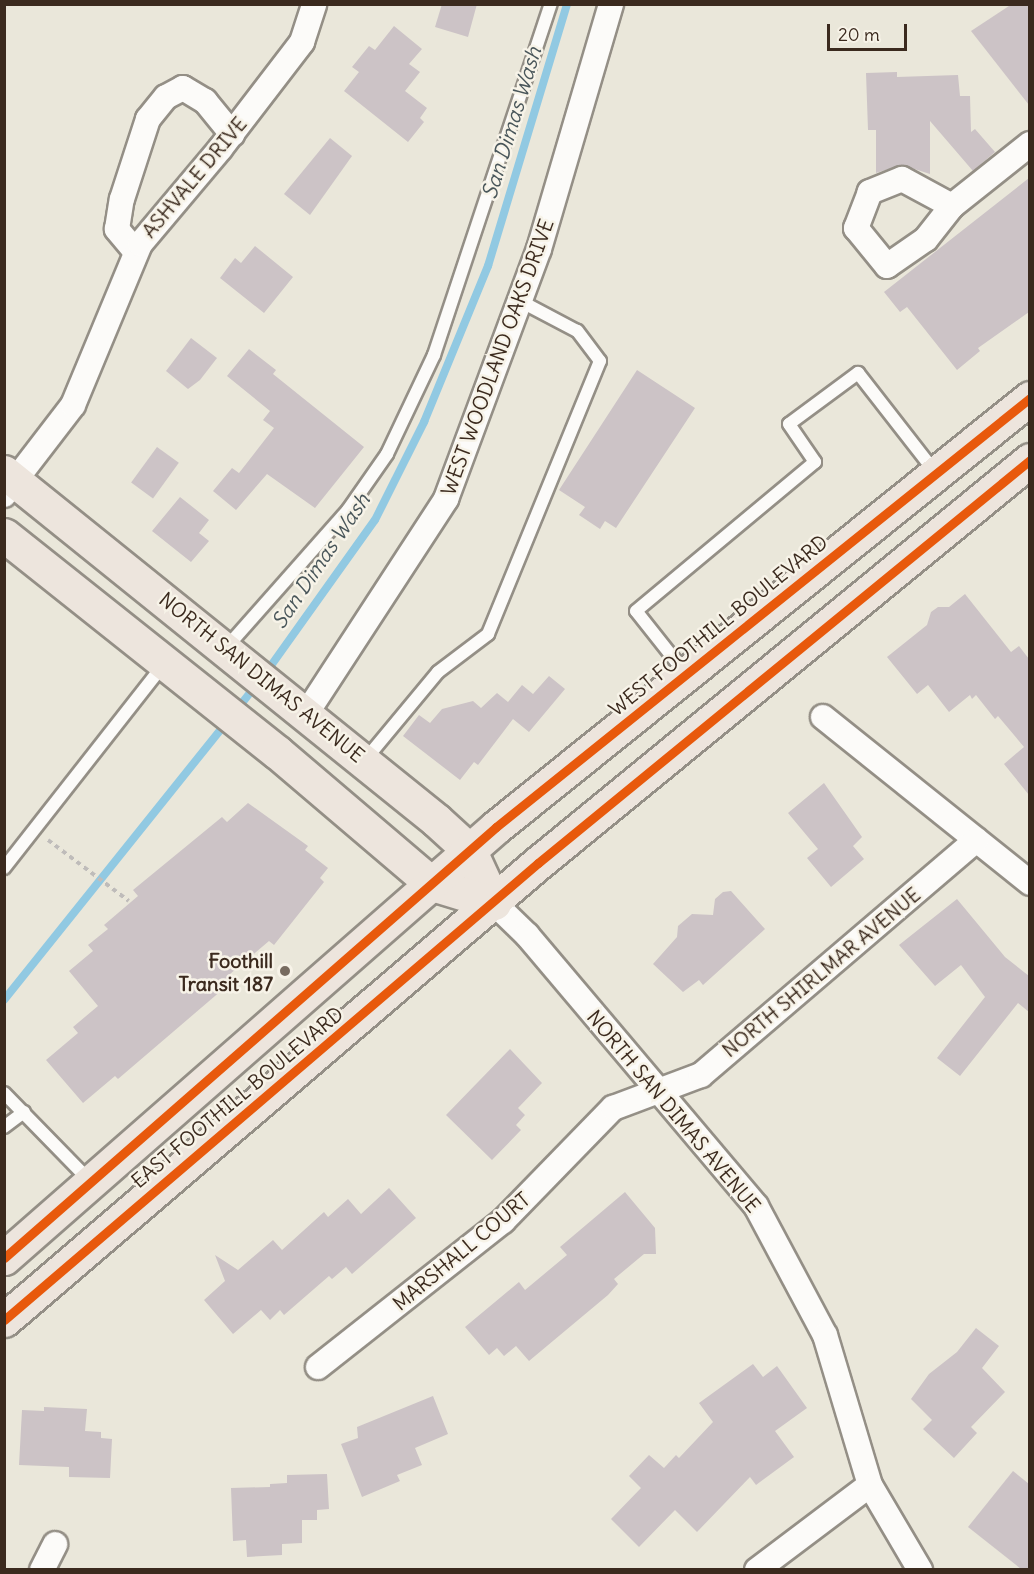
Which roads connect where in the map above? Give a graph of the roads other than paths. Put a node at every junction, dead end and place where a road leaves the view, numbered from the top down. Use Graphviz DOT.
graph roads {
  1 [pos="314,4"];
  2 [pos="551,4"];
  3 [pos="610,4"];
  4 [pos="232,134"];
  5 [pos="1029,144"];
  6 [pos="952,206"];
  7 [pos="136,252"];
  8 [pos="520,301"];
  9 [pos="1029,398"];
  10 [pos="1029,460"];
  11 [pos="935,473"];
  12 [pos="8,483"];
  13 [pos="4,535"];
  14 [pos="236,659"];
  15 [pos="164,663"];
  16 [pos="686,674"];
  17 [pos="306,714"];
  18 [pos="823,717"];
  19 [pos="365,760"];
  20 [pos="976,840"];
  21 [pos="470,851"];
  22 [pos="4,868"];
  23 [pos="1029,883"];
  24 [pos="432,884"];
  25 [pos="494,903"];
  26 [pos="657,1089"];
  27 [pos="4,1093"];
  28 [pos="24,1112"];
  29 [pos="4,1127"];
  30 [pos="91,1182"];
  31 [pos="4,1258"];
  32 [pos="4,1320"];
  33 [pos="318,1367"];
  34 [pos="870,1485"];
  35 [pos="55,1544"];
  36 [pos="42,1569"];
  37 [pos="757,1569"];
  38 [pos="921,1569"];
  1 -- 4 [label="street, ASHVALE DRIVE"];
  2 -- 14 [label="lane"];
  3 -- 8 [label="street, WEST WOODLAND OAKS DRIVE"];
  4 -- 7 [label="street, ASHVALE DRIVE"];
  4 -- 7 [label="street"];
  5 -- 6 [label="street"];
  7 -- 12 [label="street, ASHVALE DRIVE"];
  8 -- 17 [label="street, WEST WOODLAND OAKS DRIVE"];
  8 -- 19 [label="lane"];
  9 -- 11 [label="main road, WEST FOOTHILL BOULEVARD"];
  10 -- 25 [label="main road"];
  11 -- 16 [label="main road, WEST FOOTHILL BOULEVARD"];
  11 -- 16 [label="lane"];
  12 -- 14 [label="main road, NORTH SAN DIMAS AVENUE"];
  13 -- 15 [label="main road, NORTH SAN DIMAS AVENUE"];
  14 -- 17 [label="main road, NORTH SAN DIMAS AVENUE"];
  15 -- 22 [label="lane"];
  15 -- 24 [label="main road, NORTH SAN DIMAS AVENUE"];
  16 -- 21 [label="main road, WEST FOOTHILL BOULEVARD"];
  17 -- 19 [label="main road, NORTH SAN DIMAS AVENUE"];
  18 -- 20 [label="street"];
  19 -- 21 [label="main road, NORTH SAN DIMAS AVENUE"];
  20 -- 23 [label="street"];
  20 -- 26 [label="street, NORTH SHIRLMAR AVENUE"];
  21 -- 24 [label="main road, WEST FOOTHILL BOULEVARD"];
  21 -- 25 [label="main road, NORTH SAN DIMAS AVENUE"];
  24 -- 25 [label="main road, NORTH SAN DIMAS AVENUE"];
  24 -- 30 [label="main road, EAST FOOTHILL BOULEVARD"];
  25 -- 26 [label="street, NORTH SAN DIMAS AVENUE"];
  25 -- 32 [label="main road, EAST FOOTHILL BOULEVARD"];
  26 -- 33 [label="street, MARSHALL COURT"];
  26 -- 34 [label="street, NORTH SAN DIMAS AVENUE"];
  27 -- 28 [label="lane"];
  28 -- 29 [label="lane"];
  28 -- 30 [label="lane"];
  30 -- 31 [label="main road, EAST FOOTHILL BOULEVARD"];
  34 -- 37 [label="street"];
  34 -- 38 [label="street, NORTH SAN DIMAS AVENUE"];
  35 -- 36 [label="street"];
}
